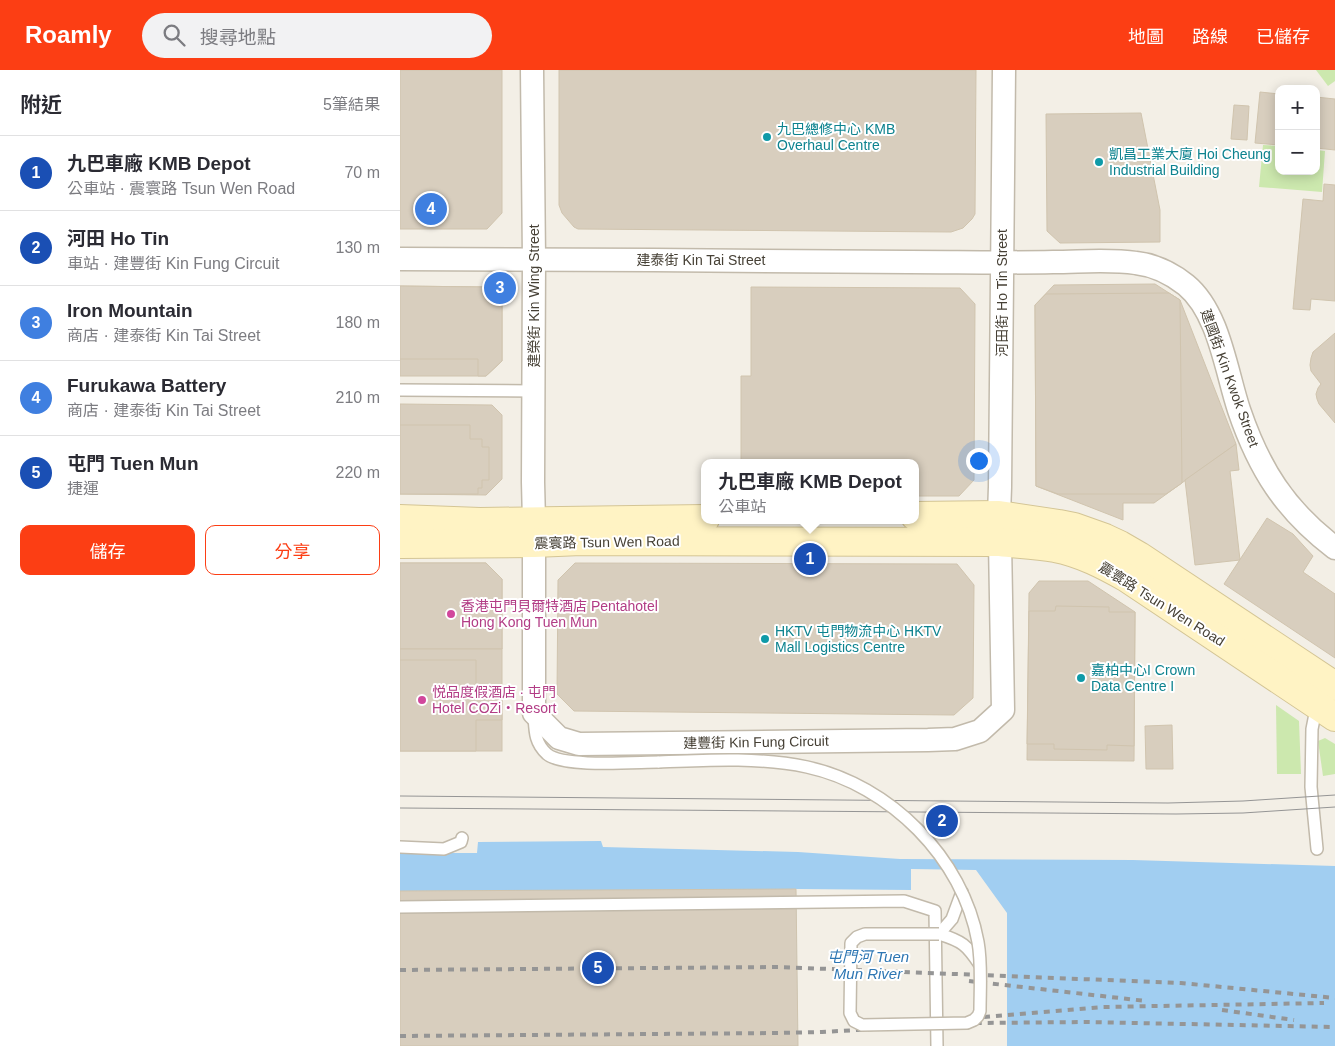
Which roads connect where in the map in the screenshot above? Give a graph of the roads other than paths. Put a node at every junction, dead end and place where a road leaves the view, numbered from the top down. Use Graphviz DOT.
graph roads {
  1 [pos="532,70"];
  2 [pos="1004,70"];
  3 [pos="400,259"];
  4 [pos="534,259"];
  5 [pos="1002,263"];
  6 [pos="400,390"];
  7 [pos="534,391"];
  8 [pos="998,515"];
  9 [pos="919,516"];
  10 [pos="400,519"];
  11 [pos="701,519"];
  12 [pos="534,532"];
  13 [pos="1000,542"];
  14 [pos="400,544"];
  15 [pos="1335,548"];
  16 [pos="1329,703"];
  17 [pos="534,713"];
  18 [pos="462,838"];
  19 [pos="400,847"];
  20 [pos="1317,849"];
  21 [pos="962,892"];
  22 [pos="400,907"];
  23 [pos="940,934"];
  24 [pos="980,965"];
  25 [pos="944,1024"];
  26 [pos="938,1046"];
  27 [pos="944,1046"];
  1 -- 4 [label="street, 建榮街 Kin Wing Street"];
  2 -- 5 [label="street, 河田街 Ho Tin Street"];
  3 -- 4 [label="street, 建泰街 Kin Tai Street"];
  4 -- 5 [label="street, 建泰街 Kin Tai Street"];
  4 -- 7 [label="street, 建榮街 Kin Wing Street"];
  5 -- 8 [label="street, 河田街 Ho Tin Street"];
  5 -- 15 [label="street, 建國街 Kin Kwok Street"];
  6 -- 7 [label="lane"];
  7 -- 12 [label="street, 建榮街 Kin Wing Street"];
  8 -- 9 [label="main road, 震寰路 Tsun Wen Road"];
  8 -- 16 [label="main road, 震寰路 Tsun Wen Road"];
  10 -- 12 [label="main road, 震寰路 Tsun Wen Road"];
  11 -- 12 [label="main road, 震寰路 Tsun Wen Road"];
  12 -- 13 [label="main road, 震寰路 Tsun Wen Road"];
  12 -- 14 [label="main road, 震寰路 Tsun Wen Road"];
  12 -- 17 [label="street"];
  13 -- 16 [label="main road, 震寰路 Tsun Wen Road"];
  13 -- 17 [label="street, 建豐街 Kin Fung Circuit"];
  16 -- 20 [label="lane"];
  17 -- 21 [label="lane, bridge"];
  18 -- 19 [label="lane"];
  21 -- 23 [label="lane"];
  21 -- 24 [label="lane, bridge"];
  22 -- 26 [label="lane, bridge"];
  23 -- 24 [label="lane"];
  23 -- 25 [label="lane, bridge"];
  24 -- 25 [label="lane, bridge"];
  25 -- 27 [label="lane"];
}
